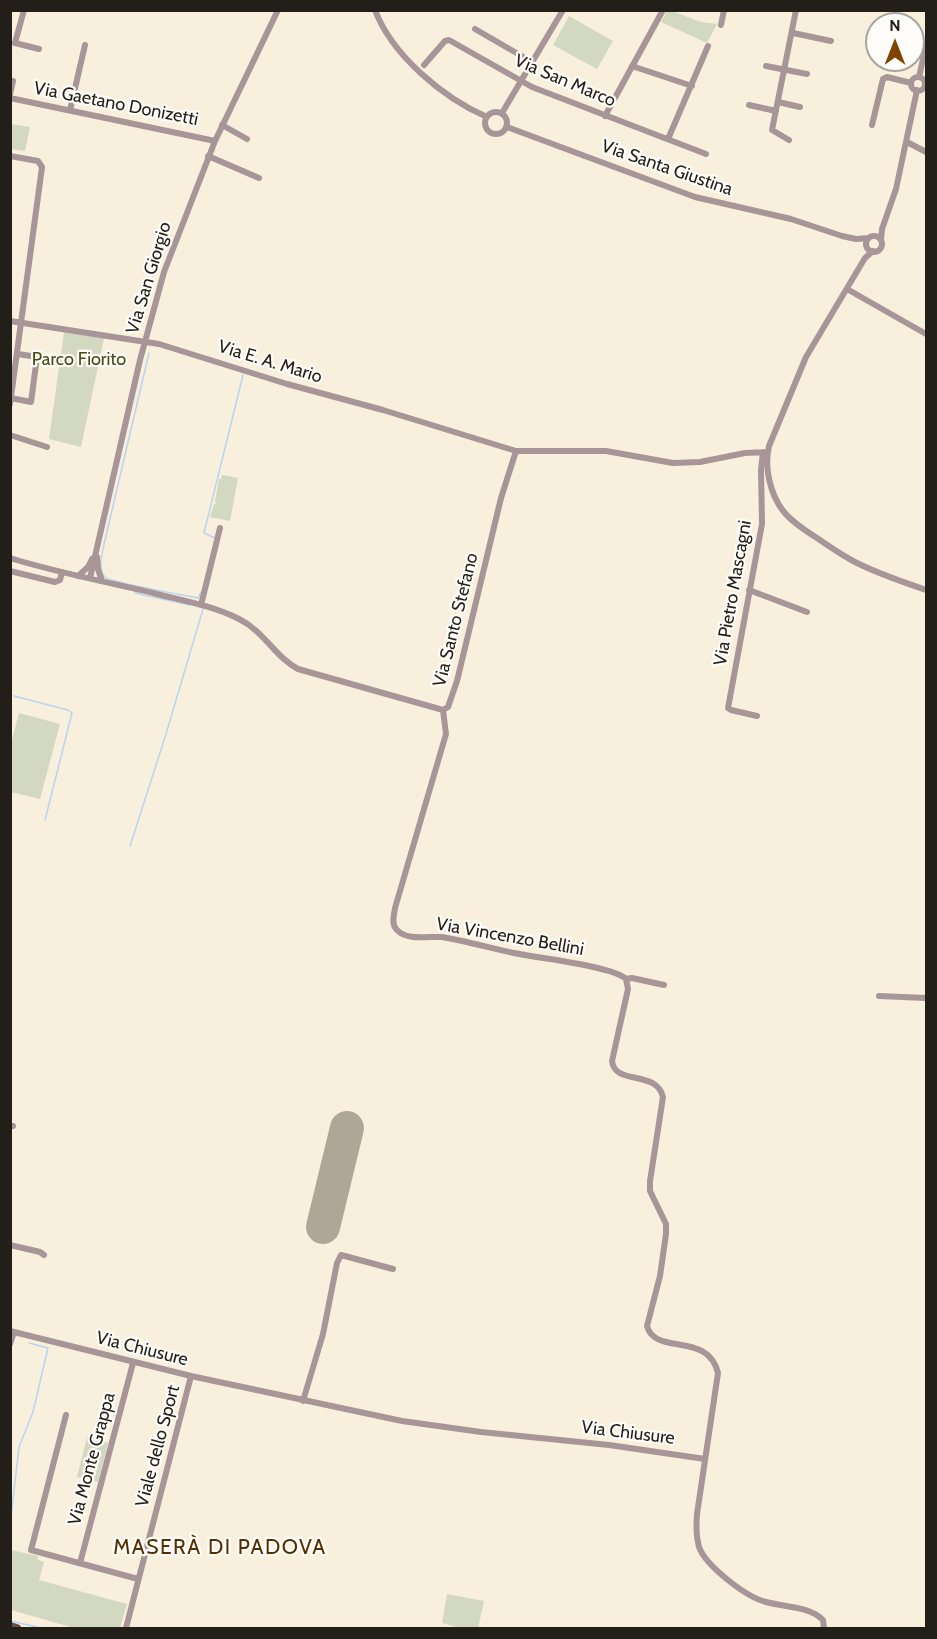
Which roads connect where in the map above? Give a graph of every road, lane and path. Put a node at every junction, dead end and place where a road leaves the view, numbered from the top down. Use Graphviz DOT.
graph roads {
  1 [pos="24,10"];
  2 [pos="278,10"];
  3 [pos="375,10"];
  4 [pos="563,10"];
  5 [pos="663,10"];
  6 [pos="724,10"];
  7 [pos="796,10"];
  8 [pos="721,25"];
  9 [pos="475,29"];
  10 [pos="793,33"];
  11 [pos="831,40"];
  12 [pos="13,43"];
  13 [pos="85,45"];
  14 [pos="708,46"];
  15 [pos="927,46"];
  16 [pos="39,49"];
  17 [pos="532,62"];
  18 [pos="424,65"];
  19 [pos="632,66"];
  20 [pos="766,66"];
  21 [pos="785,69"];
  22 [pos="807,74"];
  23 [pos="919,77"];
  24 [pos="13,81"];
  25 [pos="521,81"];
  26 [pos="911,82"];
  27 [pos="692,86"];
  28 [pos="917,90"];
  29 [pos="10,94"];
  30 [pos="10,98"];
  31 [pos="778,102"];
  32 [pos="749,105"];
  33 [pos="800,107"];
  34 [pos="70,110"];
  35 [pos="776,111"];
  36 [pos="502,113"];
  37 [pos="605,116"];
  38 [pos="487,117"];
  39 [pos="222,125"];
  40 [pos="872,125"];
  41 [pos="507,127"];
  42 [pos="247,139"];
  43 [pos="668,139"];
  44 [pos="789,140"];
  45 [pos="214,141"];
  46 [pos="906,142"];
  47 [pos="927,152"];
  48 [pos="706,154"];
  49 [pos="10,156"];
  50 [pos="208,156"];
  51 [pos="259,178"];
  52 [pos="882,229"];
  53 [pos="881,240"];
  54 [pos="870,244"];
  55 [pos="847,289"];
  56 [pos="10,321"];
  57 [pos="22,322"];
  58 [pos="927,334"];
  59 [pos="145,340"];
  60 [pos="18,354"];
  61 [pos="11,401"];
  62 [pos="10,435"];
  63 [pos="47,447"];
  64 [pos="516,451"];
  65 [pos="766,452"];
  66 [pos="765,470"];
  67 [pos="220,528"];
  68 [pos="96,551"];
  69 [pos="10,558"];
  70 [pos="23,562"];
  71 [pos="10,571"];
  72 [pos="62,572"];
  73 [pos="20,573"];
  74 [pos="78,576"];
  75 [pos="90,578"];
  76 [pos="102,581"];
  77 [pos="749,590"];
  78 [pos="927,590"];
  79 [pos="201,604"];
  80 [pos="807,612"];
  81 [pos="443,710"];
  82 [pos="757,716"];
  83 [pos="626,979"];
  84 [pos="664,985"];
  85 [pos="879,996"];
  86 [pos="927,998"];
  87 [pos="10,1245"];
  88 [pos="44,1255"];
  89 [pos="393,1269"];
  90 [pos="12,1332"];
  91 [pos="10,1344"];
  92 [pos="133,1363"];
  93 [pos="192,1376"];
  94 [pos="303,1401"];
  95 [pos="66,1415"];
  96 [pos="705,1459"];
  97 [pos="80,1563"];
  98 [pos="138,1579"];
  99 [pos="10,1626"];
  100 [pos="17,1629"];
  101 [pos="126,1629"];
  102 [pos="824,1629"];
  1 -- 12 [label="street"];
  2 -- 39 [label="street, Via San Giorgio"];
  3 -- 38 [label="street"];
  4 -- 17 [label="street"];
  5 -- 19 [label="street"];
  6 -- 8 [label="street"];
  7 -- 10 [label="street"];
  9 -- 17 [label="street"];
  10 -- 11 [label="street"];
  10 -- 21 [label="street"];
  12 -- 16 [label="street"];
  13 -- 34 [label="street"];
  14 -- 27 [label="street"];
  15 -- 23 [label="street"];
  17 -- 25 [label="street"];
  18 -- 25 [label="street, Via San Marco"];
  19 -- 27 [label="street"];
  19 -- 37 [label="street"];
  20 -- 21 [label="street"];
  21 -- 22 [label="street"];
  21 -- 31 [label="street"];
  23 -- 26 [label="street"];
  23 -- 28 [label="street"];
  24 -- 29 [label="street"];
  25 -- 36 [label="street"];
  25 -- 37 [label="street, Via San Marco"];
  26 -- 28 [label="street"];
  26 -- 40 [label="street"];
  27 -- 43 [label="street"];
  28 -- 46 [label="street"];
  30 -- 34 [label="street, Via Gaetano Donizetti"];
  31 -- 33 [label="street"];
  31 -- 35 [label="street"];
  32 -- 35 [label="street"];
  34 -- 45 [label="street, Via Gaetano Donizetti"];
  35 -- 44 [label="street"];
  36 -- 38 [label="street"];
  36 -- 41 [label="street"];
  37 -- 43 [label="street, Via San Marco"];
  38 -- 41 [label="street"];
  39 -- 42 [label="street"];
  39 -- 45 [label="street, Via San Giorgio"];
  41 -- 54 [label="street, Via Santa Giustina"];
  43 -- 48 [label="street, Via San Marco"];
  45 -- 50 [label="street, Via San Giorgio"];
  46 -- 47 [label="street"];
  46 -- 52 [label="street"];
  49 -- 57 [label="street"];
  50 -- 51 [label="street"];
  50 -- 59 [label="street, Via San Giorgio"];
  52 -- 53 [label="street"];
  52 -- 54 [label="street, Via Pietro Mascagni"];
  53 -- 54 [label="street"];
  53 -- 54 [label="street"];
  54 -- 55 [label="street, Via Pietro Mascagni"];
  55 -- 58 [label="street"];
  55 -- 65 [label="street, Via Pietro Mascagni"];
  56 -- 57 [label="street, Via E. A. Mario"];
  57 -- 59 [label="street, Via E. A. Mario"];
  57 -- 60 [label="street"];
  59 -- 64 [label="street, Via E. A. Mario"];
  59 -- 68 [label="street, Via San Giorgio"];
  60 -- 61 [label="street"];
  60 -- 61 [label="street"];
  62 -- 63 [label="street"];
  64 -- 65 [label="street"];
  64 -- 81 [label="street, Via Santo Stefano"];
  65 -- 66 [label="street, Via Pietro Mascagni"];
  66 -- 77 [label="street, Via Pietro Mascagni"];
  66 -- 78 [label="street, Via Pietro Mascagni"];
  67 -- 79 [label="street"];
  68 -- 74 [label="street, Via San Giorgio"];
  68 -- 75 [label="street, Via San Giorgio"];
  68 -- 76 [label="street, Via San Giorgio"];
  69 -- 70 [label="street, Via Santo Stefano"];
  70 -- 72 [label="street, Via Santo Stefano"];
  70 -- 73 [label="street"];
  71 -- 73 [label="street"];
  72 -- 73 [label="street, Via Santo Stefano"];
  72 -- 74 [label="street, Via Santo Stefano"];
  74 -- 75 [label="street, Via Santo Stefano"];
  75 -- 76 [label="street, Via Santo Stefano"];
  76 -- 79 [label="street, Via Santo Stefano"];
  77 -- 80 [label="street"];
  77 -- 82 [label="street, Via Pietro Mascagni"];
  79 -- 81 [label="street, Via Santo Stefano"];
  81 -- 83 [label="street, Via Vincenzo Bellini"];
  83 -- 84 [label="street, Via Vincenzo Bellini"];
  83 -- 96 [label="street"];
  85 -- 86 [label="street"];
  87 -- 88 [label="street"];
  89 -- 94 [label="street"];
  90 -- 91 [label="street"];
  90 -- 92 [label="street, Via Chiusure"];
  92 -- 93 [label="street, Via Chiusure"];
  92 -- 97 [label="street, Via Monte Grappa"];
  93 -- 94 [label="street, Via Chiusure"];
  93 -- 98 [label="street, Viale dello Sport"];
  94 -- 96 [label="street, Via Chiusure"];
  95 -- 97 [label="street"];
  96 -- 102 [label="street"];
  97 -- 98 [label="street"];
  98 -- 101 [label="street, Viale dello Sport"];
  99 -- 100 [label="main road"];
}
